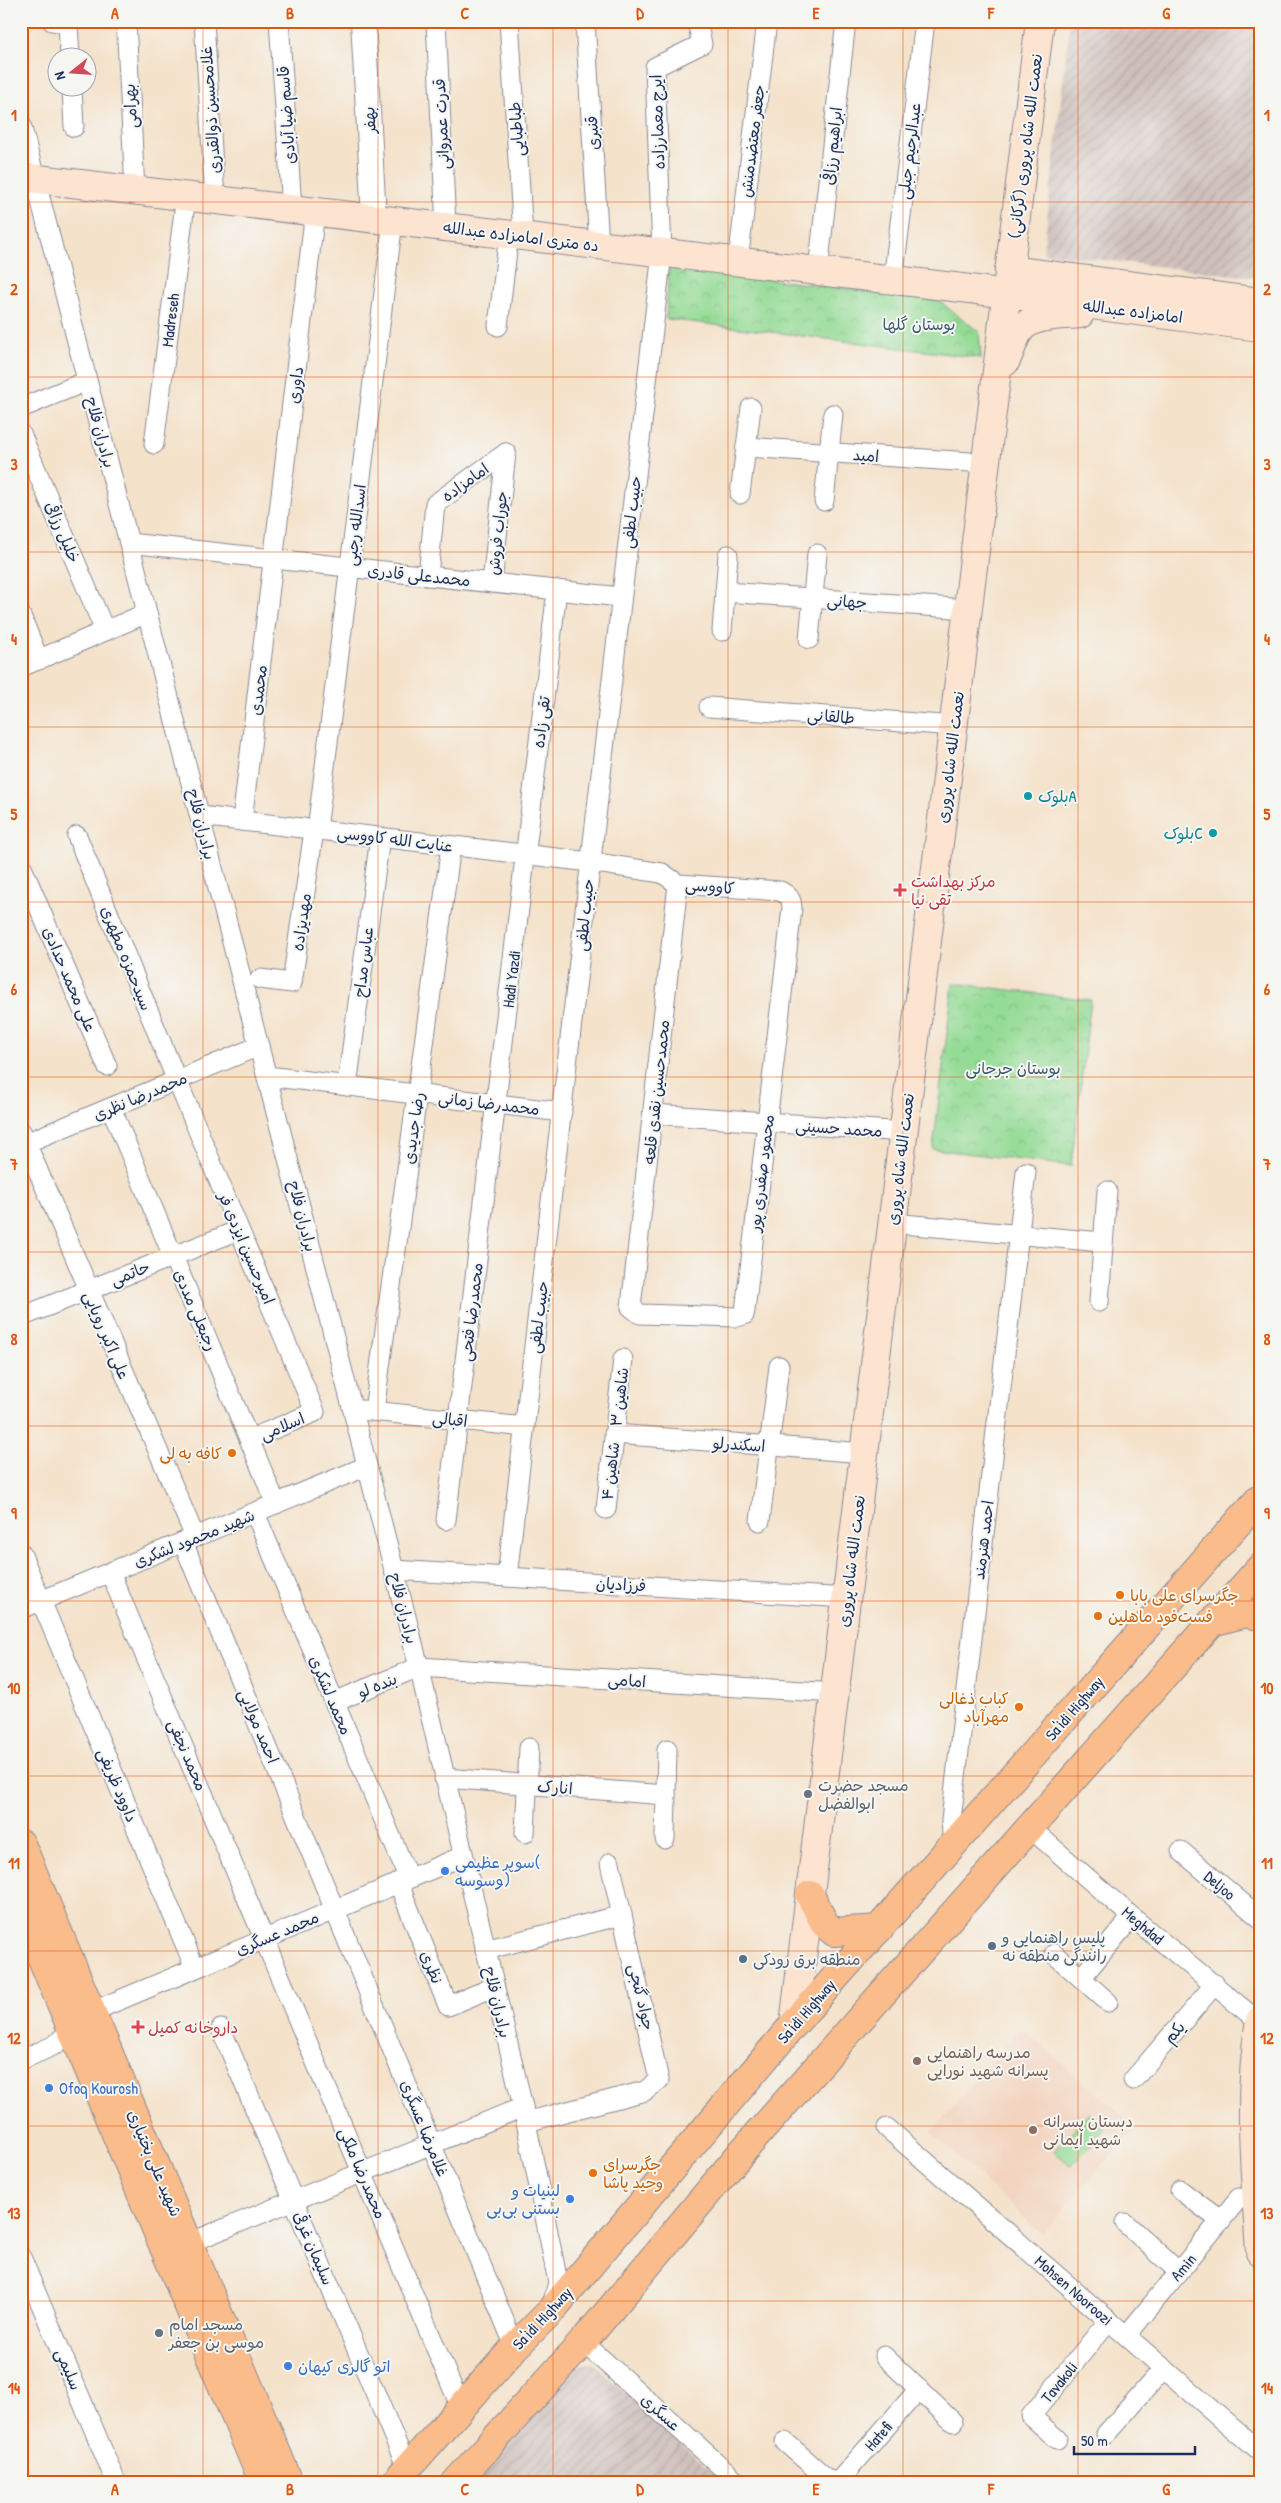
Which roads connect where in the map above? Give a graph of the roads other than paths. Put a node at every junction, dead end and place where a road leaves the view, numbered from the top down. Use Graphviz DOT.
graph roads {
  1 [pos="52,21"];
  2 [pos="126,21"];
  3 [pos="204,21"];
  4 [pos="279,21"];
  5 [pos="364,21"];
  6 [pos="436,21"];
  7 [pos="508,21"];
  8 [pos="584,21"];
  9 [pos="697,21"];
  10 [pos="767,21"];
  11 [pos="846,21"];
  12 [pos="925,21"];
  13 [pos="1040,21"];
  14 [pos="69,48"];
  15 [pos="72,98"];
  16 [pos="21,124"];
  17 [pos="74,128"];
  18 [pos="28,178"];
  19 [pos="135,190"];
  20 [pos="186,196"];
  21 [pos="215,200"];
  22 [pos="304,210"];
  23 [pos="384,219"];
  24 [pos="446,227"];
  25 [pos="516,235"];
  26 [pos="599,245"];
  27 [pos="662,253"];
  28 [pos="738,262"];
  29 [pos="818,271"];
  30 [pos="893,280"];
  31 [pos="1008,282"];
  32 [pos="962,288"];
  33 [pos="1260,302"];
  34 [pos="1122,310"];
  35 [pos="498,326"];
  36 [pos="1260,327"];
  37 [pos="1000,346"];
  38 [pos="996,376"];
  39 [pos="87,381"];
  40 [pos="21,408"];
  41 [pos="751,408"];
  42 [pos="833,414"];
  43 [pos="21,434"];
  44 [pos="154,444"];
  45 [pos="746,447"];
  46 [pos="506,452"];
  47 [pos="829,452"];
  48 [pos="986,463"];
  49 [pos="740,494"];
  50 [pos="824,501"];
  51 [pos="129,543"];
  52 [pos="818,554"];
  53 [pos="728,555"];
  54 [pos="274,559"];
  55 [pos="350,567"];
  56 [pos="428,576"];
  57 [pos="492,583"];
  58 [pos="557,590"];
  59 [pos="725,592"];
  60 [pos="620,597"];
  61 [pos="813,598"];
  62 [pos="968,609"];
  63 [pos="147,613"];
  64 [pos="21,616"];
  65 [pos="105,631"];
  66 [pos="722,631"];
  67 [pos="809,639"];
  68 [pos="39,660"];
  69 [pos="21,667"];
  70 [pos="709,707"];
  71 [pos="954,726"];
  72 [pos="200,816"];
  73 [pos="242,821"];
  74 [pos="315,830"];
  75 [pos="77,836"];
  76 [pos="380,837"];
  77 [pos="451,846"];
  78 [pos="526,854"];
  79 [pos="590,862"];
  80 [pos="21,865"];
  81 [pos="678,884"];
  82 [pos="792,908"];
  83 [pos="260,979"];
  84 [pos="259,1046"];
  85 [pos="107,1066"];
  86 [pos="267,1076"];
  87 [pos="178,1083"];
  88 [pos="347,1086"];
  89 [pos="417,1094"];
  90 [pos="497,1104"];
  91 [pos="562,1112"];
  92 [pos="654,1114"];
  93 [pos="115,1117"];
  94 [pos="768,1122"];
  95 [pos="904,1132"];
  96 [pos="23,1140"];
  97 [pos="1026,1172"];
  98 [pos="1107,1191"];
  99 [pos="892,1223"];
  100 [pos="239,1230"];
  101 [pos="1018,1234"];
  102 [pos="1102,1242"];
  103 [pos="173,1256"];
  104 [pos="88,1291"];
  105 [pos="630,1299"];
  106 [pos="1099,1302"];
  107 [pos="21,1317"];
  108 [pos="623,1359"];
  109 [pos="779,1366"];
  110 [pos="353,1410"];
  111 [pos="374,1411"];
  112 [pos="315,1412"];
  113 [pos="458,1420"];
  114 [pos="525,1427"];
  115 [pos="614,1434"];
  116 [pos="250,1439"];
  117 [pos="769,1446"];
  118 [pos="865,1453"];
  119 [pos="367,1466"];
  120 [pos="1260,1498"];
  121 [pos="276,1504"];
  122 [pos="606,1509"];
  123 [pos="255,1513"];
  124 [pos="446,1520"];
  125 [pos="760,1521"];
  126 [pos="189,1540"];
  127 [pos="21,1553"];
  128 [pos="1260,1568"];
  129 [pos="394,1570"];
  130 [pos="110,1572"];
  131 [pos="507,1577"];
  132 [pos="847,1598"];
  133 [pos="41,1601"];
  134 [pos="21,1609"];
  135 [pos="1260,1616"];
  136 [pos="1212,1622"];
  137 [pos="419,1667"];
  138 [pos="835,1693"];
  139 [pos="334,1702"];
  140 [pos="529,1748"];
  141 [pos="666,1749"];
  142 [pos="444,1778"];
  143 [pos="527,1785"];
  144 [pos="666,1796"];
  145 [pos="1028,1827"];
  146 [pos="524,1833"];
  147 [pos="666,1839"];
  148 [pos="21,1844"];
  149 [pos="954,1845"];
  150 [pos="1181,1851"];
  151 [pos="463,1856"];
  152 [pos="610,1863"];
  153 [pos="403,1880"];
  154 [pos="810,1895"];
  155 [pos="21,1909"];
  156 [pos="335,1909"];
  157 [pos="622,1915"];
  158 [pos="1132,1917"];
  159 [pos="1260,1918"];
  160 [pos="878,1929"];
  161 [pos="265,1938"];
  162 [pos="485,1950"];
  163 [pos="1054,1954"];
  164 [pos="195,1968"];
  165 [pos="1081,1978"];
  166 [pos="1215,1984"];
  167 [pos="494,1987"];
  168 [pos="1108,2002"];
  169 [pos="81,2020"];
  170 [pos="1260,2021"];
  171 [pos="794,2024"];
  172 [pos="221,2029"];
  173 [pos="21,2060"];
  174 [pos="1133,2080"];
  175 [pos="525,2115"];
  176 [pos="887,2128"];
  177 [pos="432,2144"];
  178 [pos="362,2172"];
  179 [pos="1180,2190"];
  180 [pos="1238,2198"];
  181 [pos="294,2201"];
  182 [pos="1221,2221"];
  183 [pos="1125,2223"];
  184 [pos="189,2243"];
  185 [pos="1260,2252"];
  186 [pos="21,2257"];
  187 [pos="1179,2272"];
  188 [pos="550,2312"];
  189 [pos="1109,2320"];
  190 [pos="1127,2335"];
  191 [pos="583,2342"];
  192 [pos="515,2347"];
  193 [pos="884,2356"];
  194 [pos="1164,2368"];
  195 [pos="919,2389"];
  196 [pos="461,2408"];
  197 [pos="953,2422"];
  198 [pos="1106,2434"];
  199 [pos="1057,2439"];
  200 [pos="785,2442"];
  201 [pos="1260,2452"];
  202 [pos="401,2475"];
  203 [pos="116,2482"];
  204 [pos="263,2482"];
  205 [pos="289,2482"];
  206 [pos="456,2482"];
  207 [pos="738,2482"];
  208 [pos="831,2482"];
  209 [pos="838,2482"];
  1 -- 14 [label="street"];
  2 -- 19 [label="street, بهرامی"];
  3 -- 21 [label="street, غلامحسین ذوالقدری"];
  4 -- 22 [label="street, قاسم ضیا آبادی"];
  5 -- 23 [label="street, بهفر"];
  6 -- 24 [label="street, قدرت عمروانی"];
  7 -- 25 [label="street, طباطبایی"];
  8 -- 26 [label="street, قنبری"];
  9 -- 27 [label="street, ایرج معمارزاده"];
  10 -- 28 [label="street, جعفر معتضدمنش"];
  11 -- 29 [label="street, ابراهیم رزاقی"];
  12 -- 30 [label="street, عبدالرحیم جبلی"];
  13 -- 31 [label="main road, نعمت الله شاه پروری (گرکانی)"];
  15 -- 17 [label="street"];
  16 -- 18 [label="street, برادران فلاح"];
  18 -- 19 [label="main road, ده متری امامزاده عبدالله"];
  18 -- 39 [label="street, برادران فلاح"];
  19 -- 20 [label="main road, ده متری امامزاده عبدالله"];
  20 -- 21 [label="main road, ده متری امامزاده عبدالله"];
  20 -- 44 [label="street, Madreseh"];
  21 -- 22 [label="main road, ده متری امامزاده عبدالله"];
  22 -- 23 [label="main road, ده متری امامزاده عبدالله"];
  22 -- 54 [label="street, داوری"];
  23 -- 24 [label="main road, ده متری امامزاده عبدالله"];
  23 -- 55 [label="street, اسدالله رجبی"];
  24 -- 25 [label="main road, ده متری امامزاده عبدالله"];
  25 -- 26 [label="main road, ده متری امامزاده عبدالله"];
  25 -- 35 [label="street, طباطبایی"];
  26 -- 27 [label="main road, ده متری امامزاده عبدالله"];
  27 -- 28 [label="main road, ده متری امامزاده عبدالله"];
  27 -- 60 [label="street, حبیب لطفی"];
  28 -- 29 [label="main road, ده متری امامزاده عبدالله"];
  29 -- 30 [label="main road, ده متری امامزاده عبدالله"];
  30 -- 32 [label="main road, ده متری امامزاده عبدالله"];
  31 -- 32 [label="main road, ده متری امامزاده عبدالله"];
  31 -- 33 [label="main road, امامزاده عبدالله"];
  31 -- 34 [label="main road, امامزاده عبدالله"];
  31 -- 37 [label="main road, نعمت الله شاه پروری"];
  32 -- 37 [label="main road"];
  34 -- 36 [label="main road, امامزاده عبدالله"];
  34 -- 38 [label="main road"];
  37 -- 38 [label="main road, نعمت الله شاه پروری"];
  38 -- 48 [label="main road, نعمت الله شاه پروری"];
  39 -- 40 [label="street"];
  39 -- 51 [label="street, برادران فلاح"];
  41 -- 45 [label="street"];
  42 -- 47 [label="street"];
  43 -- 65 [label="street, خلیل رزاقی"];
  45 -- 47 [label="street, امید"];
  45 -- 49 [label="street"];
  46 -- 56 [label="street, امامزاده"];
  46 -- 57 [label="street, جوراب فروش"];
  47 -- 48 [label="street, امید"];
  47 -- 50 [label="street"];
  48 -- 62 [label="main road, نعمت الله شاه پروری"];
  51 -- 54 [label="street, محمدعلی قادری"];
  51 -- 63 [label="street, برادران فلاح"];
  52 -- 61 [label="street"];
  53 -- 59 [label="street"];
  54 -- 55 [label="street, محمدعلی قادری"];
  54 -- 73 [label="street, محمدی"];
  55 -- 56 [label="street, محمدعلی قادری"];
  55 -- 74 [label="street, اسدالله رجبی"];
  56 -- 57 [label="street, محمدعلی قادری"];
  57 -- 58 [label="street, محمدعلی قادری"];
  58 -- 60 [label="street, محمدعلی قادری"];
  58 -- 78 [label="street, تقی زاده"];
  59 -- 61 [label="street, جهانی"];
  59 -- 66 [label="street"];
  60 -- 79 [label="street, حبیب لطفی"];
  61 -- 62 [label="street, جهانی"];
  61 -- 67 [label="street"];
  62 -- 71 [label="main road, نعمت الله شاه پروری"];
  63 -- 65 [label="street"];
  63 -- 72 [label="street, برادران فلاح"];
  64 -- 68 [label="street"];
  65 -- 68 [label="street"];
  68 -- 69 [label="street"];
  70 -- 71 [label="street, طالقانی"];
  71 -- 95 [label="main road, نعمت الله شاه پروری"];
  72 -- 73 [label="street, عنایت‌ الله کاووسی"];
  72 -- 84 [label="street, برادران فلاح"];
  73 -- 74 [label="street, عنایت‌ الله کاووسی"];
  74 -- 76 [label="street, عنایت‌ الله کاووسی"];
  74 -- 83 [label="street, مهدیزاده"];
  75 -- 87 [label="street, سیدحمزه مطهری"];
  76 -- 77 [label="street, عنایت‌ الله کاووسی"];
  76 -- 88 [label="street, عباس مداح"];
  77 -- 78 [label="street, عنایت‌ الله کاووسی"];
  77 -- 89 [label="street, رضا جدیدی"];
  78 -- 79 [label="street, عنایت‌ الله کاووسی"];
  78 -- 90 [label="street, Hadi Yazdi"];
  79 -- 81 [label="street, کاووسی"];
  79 -- 91 [label="street, حبیب لطفی"];
  80 -- 85 [label="street, علی محمد حدادی"];
  81 -- 82 [label="street, کاووسی"];
  81 -- 92 [label="street, محمدحسین نقدی قلعه"];
  82 -- 94 [label="street, محمود صفدری پور"];
  84 -- 86 [label="street, برادران فلاح"];
  84 -- 87 [label="street, محمدرضا نظری"];
  86 -- 88 [label="street, محمدرضا زمانی"];
  86 -- 110 [label="street, برادران فلاح"];
  87 -- 96 [label="street, محمدرضا نظری"];
  87 -- 100 [label="street, امیرحسین ایزدی فر"];
  88 -- 89 [label="street, محمدرضا زمانی"];
  89 -- 90 [label="street, محمدرضا زمانی"];
  89 -- 111 [label="street, رضا جدیدی"];
  90 -- 91 [label="street, محمدرضا زمانی"];
  90 -- 113 [label="street, محمدرضا فتحی"];
  91 -- 114 [label="street, حبیب لطفی"];
  92 -- 94 [label="street, محمد حسینی"];
  92 -- 105 [label="street, محمدحسین نقدی قلعه"];
  93 -- 103 [label="street, رجبعلی مددی"];
  94 -- 95 [label="street, محمد حسینی"];
  94 -- 105 [label="street, محمود صفدری پور"];
  95 -- 99 [label="main road, نعمت الله شاه پروری"];
  96 -- 104 [label="street, علی اکبر رویایی"];
  97 -- 101 [label="street, احمد هنرمند"];
  98 -- 102 [label="street"];
  99 -- 101 [label="street"];
  99 -- 118 [label="main road, نعمت الله شاه پروری"];
  100 -- 103 [label="street, حاتمی"];
  100 -- 112 [label="street, امیرحسین ایزدی فر"];
  101 -- 102 [label="street"];
  101 -- 149 [label="street, احمد هنرمند"];
  102 -- 106 [label="street"];
  103 -- 104 [label="street, حاتمی"];
  103 -- 116 [label="street, رجبعلی مددی"];
  104 -- 107 [label="street, حاتمی"];
  104 -- 126 [label="street, علی اکبر رویایی"];
  108 -- 115 [label="street, شاهین ۳"];
  109 -- 117 [label="street"];
  110 -- 111 [label="street, اقبالی"];
  110 -- 119 [label="street, برادران فلاح"];
  111 -- 113 [label="street, اقبالی"];
  112 -- 116 [label="street, اسلامی"];
  113 -- 114 [label="street, اقبالی"];
  113 -- 124 [label="street, محمدرضا فتحی"];
  114 -- 131 [label="street, حبیب لطفی"];
  115 -- 117 [label="street, اسکندرلو"];
  115 -- 122 [label="street, شاهین ۴"];
  116 -- 121 [label="street, رجبعلی مددی"];
  117 -- 118 [label="street, اسکندرلو"];
  117 -- 125 [label="street"];
  118 -- 132 [label="main road, نعمت الله شاه پروری"];
  119 -- 121 [label="street, شهید محمود لشکری"];
  119 -- 129 [label="street, برادران فلاح"];
  120 -- 149 [label="main road, Sa'idi Highway"];
  121 -- 123 [label="street, شهید محمود لشکری"];
  123 -- 126 [label="street, شهید محمود لشکری"];
  123 -- 139 [label="street, محمد لشکری"];
  126 -- 130 [label="street, شهید محمود لشکری"];
  126 -- 156 [label="street, احمد مولایی"];
  127 -- 133 [label="street, داوود ظریفی"];
  128 -- 136 [label="main road"];
  129 -- 131 [label="street, فرزادیان"];
  129 -- 137 [label="street, برادران فلاح"];
  130 -- 133 [label="street, شهید محمود لشکری"];
  130 -- 161 [label="street, محمد نجفی"];
  131 -- 132 [label="street, فرزادیان"];
  132 -- 138 [label="main road, نعمت الله شاه پروری"];
  133 -- 134 [label="street, شهید محمود لشکری"];
  133 -- 164 [label="street, داوود ظریفی"];
  135 -- 136 [label="main road"];
  136 -- 145 [label="main road"];
  137 -- 138 [label="street, امامی"];
  137 -- 139 [label="street, بنده لو"];
  137 -- 142 [label="street, برادران فلاح"];
  138 -- 154 [label="main road, نعمت الله شاه پروری"];
  139 -- 153 [label="street, محمد لشکری"];
  140 -- 143 [label="street"];
  141 -- 144 [label="street"];
  142 -- 143 [label="street, انارک"];
  142 -- 151 [label="street, برادران فلاح"];
  143 -- 144 [label="street, انارک"];
  143 -- 146 [label="street"];
  144 -- 147 [label="street"];
  145 -- 158 [label="street, Meghdad"];
  145 -- 191 [label="main road"];
  148 -- 169 [label="main road, شهید علی بختیاری"];
  149 -- 160 [label="main road, Sa'idi Highway"];
  150 -- 159 [label="street, Deljoo"];
  151 -- 153 [label="street, محمد عسگری"];
  151 -- 162 [label="street, برادران فلاح"];
  152 -- 157 [label="street"];
  153 -- 156 [label="street, محمد عسگری"];
  153 -- 167 [label="street, نظری"];
  154 -- 160 [label="main road"];
  154 -- 171 [label="main road, نعمت الله شاه پروری"];
  155 -- 169 [label="main road, شهید علی بختیاری"];
  156 -- 161 [label="street, محمد عسگری"];
  156 -- 177 [label="street, غلامرضا عسگری"];
  157 -- 162 [label="street"];
  157 -- 175 [label="street, جواد گنجی"];
  158 -- 165 [label="street"];
  158 -- 166 [label="street, Meghdad"];
  160 -- 171 [label="main road, Sa'idi Highway"];
  161 -- 164 [label="street, محمد عسگری"];
  161 -- 178 [label="street, محمدرضا ملکی"];
  162 -- 167 [label="street, برادران فلاح"];
  163 -- 165 [label="street"];
  164 -- 169 [label="street, محمد عسگری"];
  165 -- 168 [label="street"];
  166 -- 170 [label="street, Meghdad"];
  166 -- 174 [label="street, یکم"];
  167 -- 175 [label="street, برادران فلاح"];
  169 -- 173 [label="street, محمد عسگری"];
  169 -- 184 [label="main road, شهید علی بختیاری"];
  169 -- 204 [label="main road, شهید علی بختیاری"];
  170 -- 185 [label="main road"];
  171 -- 188 [label="main road, Sa'idi Highway"];
  172 -- 181 [label="street, سلیمان غرقی"];
  175 -- 177 [label="street"];
  175 -- 188 [label="street, برادران فلاح"];
  176 -- 189 [label="street, Mohsen Nooroozi"];
  177 -- 178 [label="street"];
  177 -- 192 [label="street, غلامرضا عسگری"];
  178 -- 181 [label="street"];
  178 -- 196 [label="street, محمدرضا ملکی"];
  179 -- 182 [label="street"];
  180 -- 182 [label="street, Amin"];
  181 -- 184 [label="street"];
  181 -- 202 [label="street, سلیمان غرقی"];
  182 -- 187 [label="street, Amin"];
  183 -- 187 [label="street"];
  184 -- 205 [label="main road, شهید علی بختیاری"];
  186 -- 203 [label="street, سلیمی"];
  187 -- 190 [label="street, Amin"];
  188 -- 192 [label="main road, Sa'idi Highway"];
  189 -- 190 [label="street, Mohsen Nooroozi"];
  189 -- 199 [label="street, Tavakoli"];
  190 -- 194 [label="street, Mohsen Nooroozi"];
  191 -- 206 [label="main road"];
  191 -- 207 [label="street, عسگری"];
  192 -- 196 [label="main road, Sa'idi Highway"];
  193 -- 195 [label="street"];
  194 -- 198 [label="street"];
  194 -- 201 [label="street, Mohsen Nooroozi"];
  195 -- 197 [label="street"];
  195 -- 209 [label="street, Hatefi"];
  196 -- 202 [label="main road, Sa'idi Highway"];
  200 -- 208 [label="street"];
}
